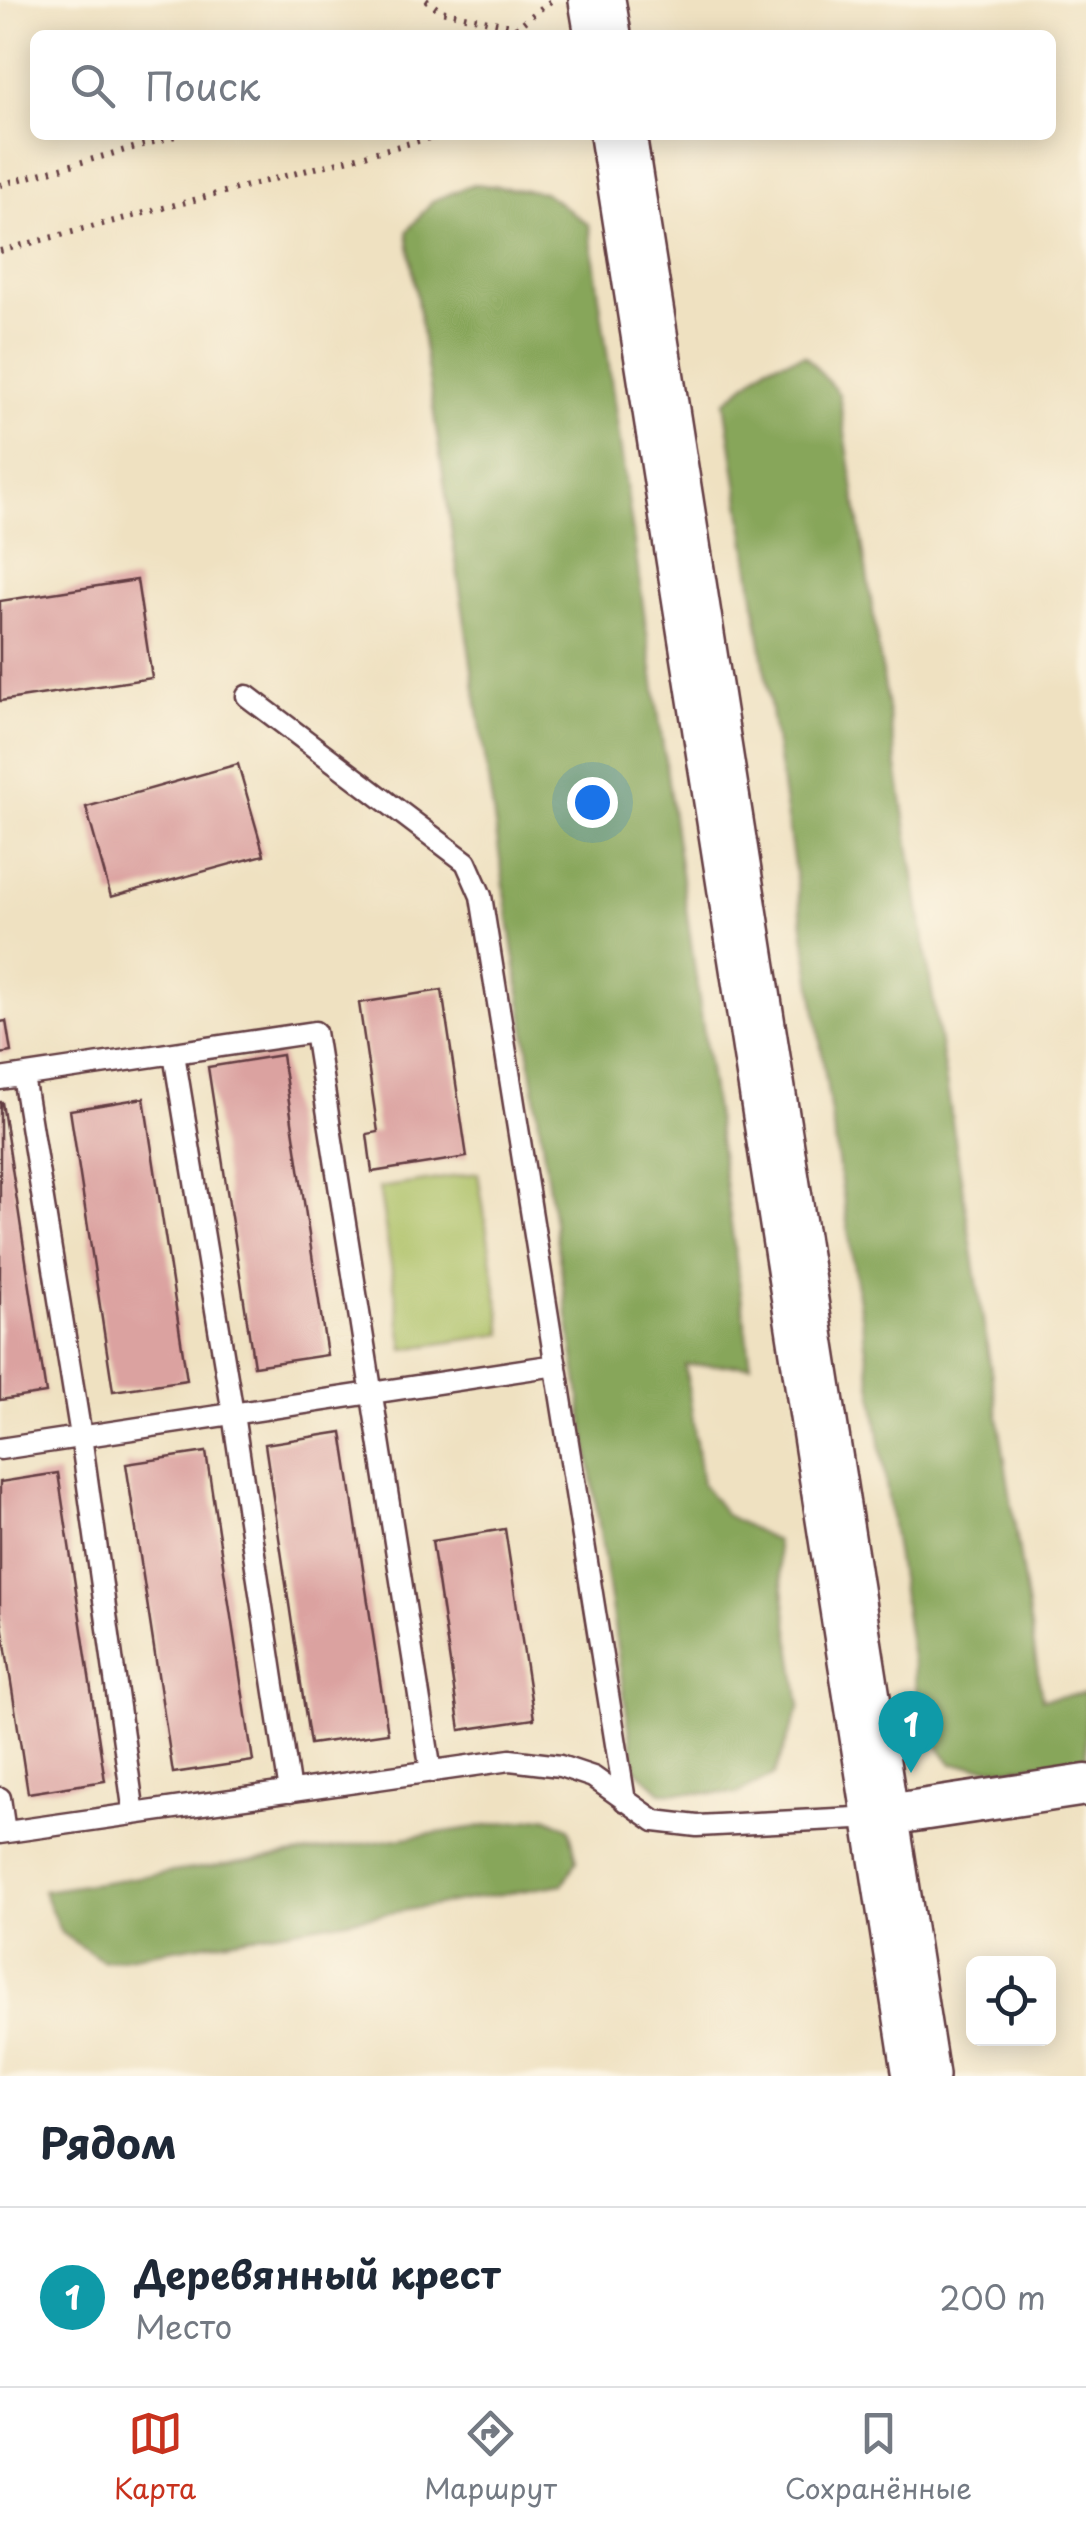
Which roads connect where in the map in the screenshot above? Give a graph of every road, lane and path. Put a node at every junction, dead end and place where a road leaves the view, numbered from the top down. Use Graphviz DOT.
graph roads {
  1 [pos="426,0"];
  2 [pos="552,0"];
  3 [pos="597,0"];
  4 [pos="517,27"];
  5 [pos="509,30"];
  6 [pos="601,30"];
  7 [pos="161,140"];
  8 [pos="422,140"];
  9 [pos="619,140"];
  10 [pos="0,184"];
  11 [pos="0,251"];
  12 [pos="246,696"];
  13 [pos="174,1054"];
  14 [pos="23,1076"];
  15 [pos="0,1079"];
  16 [pos="556,1365"];
  17 [pos="372,1393"];
  18 [pos="234,1414"];
  19 [pos="82,1436"];
  20 [pos="0,1448"];
  21 [pos="431,1772"];
  22 [pos="1086,1785"];
  23 [pos="290,1792"];
  24 [pos="0,1798"];
  25 [pos="625,1802"];
  26 [pos="134,1814"];
  27 [pos="881,1816"];
  28 [pos="3,1833"];
  29 [pos="922,2076"];
  1 -- 4 [label="path"];
  2 -- 4 [label="path"];
  3 -- 6 [label="street"];
  4 -- 5 [label="path"];
  7 -- 10 [label="path"];
  8 -- 11 [label="path"];
  9 -- 27 [label="street"];
  12 -- 16 [label="lane"];
  13 -- 14 [label="lane"];
  13 -- 17 [label="lane"];
  13 -- 18 [label="lane"];
  14 -- 15 [label="lane"];
  14 -- 19 [label="lane"];
  16 -- 17 [label="lane"];
  16 -- 25 [label="lane"];
  17 -- 18 [label="lane"];
  17 -- 21 [label="lane"];
  18 -- 19 [label="lane"];
  18 -- 23 [label="lane"];
  19 -- 20 [label="lane"];
  19 -- 26 [label="lane"];
  21 -- 23 [label="lane"];
  21 -- 25 [label="lane"];
  22 -- 27 [label="street"];
  23 -- 26 [label="lane"];
  24 -- 28 [label="lane"];
  25 -- 27 [label="lane"];
  26 -- 28 [label="lane"];
  27 -- 29 [label="street"];
}
